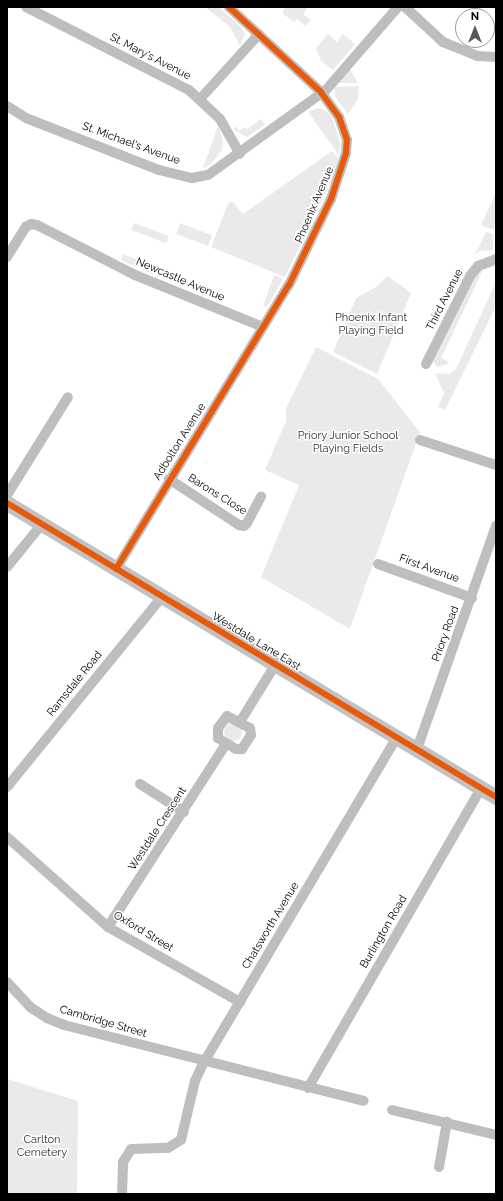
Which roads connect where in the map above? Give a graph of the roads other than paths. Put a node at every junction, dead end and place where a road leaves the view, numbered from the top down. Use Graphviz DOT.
graph roads {
  1 [pos="26,7"];
  2 [pos="229,7"];
  3 [pos="398,7"];
  4 [pos="404,7"];
  5 [pos="259,34"];
  6 [pos="496,57"];
  7 [pos="321,92"];
  8 [pos="200,98"];
  9 [pos="7,106"];
  10 [pos="240,154"];
  11 [pos="7,257"];
  12 [pos="496,259"];
  13 [pos="263,327"];
  14 [pos="426,364"];
  15 [pos="68,397"];
  16 [pos="420,440"];
  17 [pos="496,465"];
  18 [pos="169,479"];
  19 [pos="7,495"];
  20 [pos="261,497"];
  21 [pos="7,503"];
  22 [pos="42,524"];
  23 [pos="496,526"];
  24 [pos="493,548"];
  25 [pos="378,564"];
  26 [pos="7,567"];
  27 [pos="116,569"];
  28 [pos="162,597"];
  29 [pos="472,598"];
  30 [pos="275,665"];
  31 [pos="240,722"];
  32 [pos="397,737"];
  33 [pos="226,744"];
  34 [pos="417,749"];
  35 [pos="140,784"];
  36 [pos="7,787"];
  37 [pos="481,788"];
  38 [pos="496,797"];
  39 [pos="184,812"];
  40 [pos="7,837"];
  41 [pos="108,927"];
  42 [pos="7,982"];
  43 [pos="240,1002"];
  44 [pos="204,1062"];
  45 [pos="308,1088"];
  46 [pos="364,1101"];
  47 [pos="392,1110"];
  48 [pos="447,1122"];
  49 [pos="496,1134"];
  50 [pos="439,1167"];
  51 [pos="122,1194"];
  1 -- 8 [label="street, St. Mary's Avenue"];
  2 -- 5 [label="street, Phoenix Avenue"];
  3 -- 7 [label="street, St. Michael's Avenue"];
  4 -- 6 [label="street"];
  5 -- 7 [label="street, Phoenix Avenue"];
  5 -- 8 [label="street"];
  7 -- 10 [label="street, St. Michael's Avenue"];
  7 -- 13 [label="street, Phoenix Avenue"];
  8 -- 10 [label="street, St. Mary's Avenue"];
  9 -- 10 [label="street, St. Michael's Avenue"];
  11 -- 13 [label="street, Newcastle Avenue"];
  12 -- 14 [label="street, Third Avenue"];
  13 -- 18 [label="street, Adbolton Avenue"];
  15 -- 19 [label="street"];
  16 -- 17 [label="street"];
  18 -- 20 [label="street, Barons Close"];
  18 -- 27 [label="street, Adbolton Avenue"];
  21 -- 22 [label="street, Westdale Lane East"];
  22 -- 26 [label="street"];
  22 -- 27 [label="street, Westdale Lane East"];
  23 -- 24 [label="street, Priory Road"];
  24 -- 29 [label="street, Priory Road"];
  25 -- 29 [label="street, First Avenue"];
  27 -- 28 [label="street, Westdale Lane East"];
  28 -- 30 [label="street, Westdale Lane East"];
  28 -- 36 [label="street, Ramsdale Road"];
  29 -- 34 [label="street, Priory Road"];
  30 -- 31 [label="street"];
  30 -- 32 [label="street, Westdale Lane East"];
  31 -- 33 [label="street"];
  31 -- 33 [label="street"];
  32 -- 34 [label="street, Westdale Lane East"];
  32 -- 43 [label="street, Chatsworth Avenue"];
  33 -- 39 [label="street, Westdale Crescent"];
  34 -- 37 [label="street, Westdale Lane East"];
  35 -- 39 [label="street"];
  37 -- 38 [label="street, Westdale Lane East"];
  37 -- 45 [label="street, Burlington Road"];
  39 -- 41 [label="street, Westdale Crescent"];
  40 -- 41 [label="street, Oxford Street"];
  41 -- 43 [label="street, Oxford Street"];
  42 -- 44 [label="street, Cambridge Street"];
  43 -- 44 [label="street, Chatsworth Avenue"];
  44 -- 45 [label="street"];
  44 -- 51 [label="street, Chatsworth Avenue"];
  45 -- 46 [label="street"];
  47 -- 48 [label="street"];
  48 -- 49 [label="street"];
  48 -- 50 [label="street"];
}
